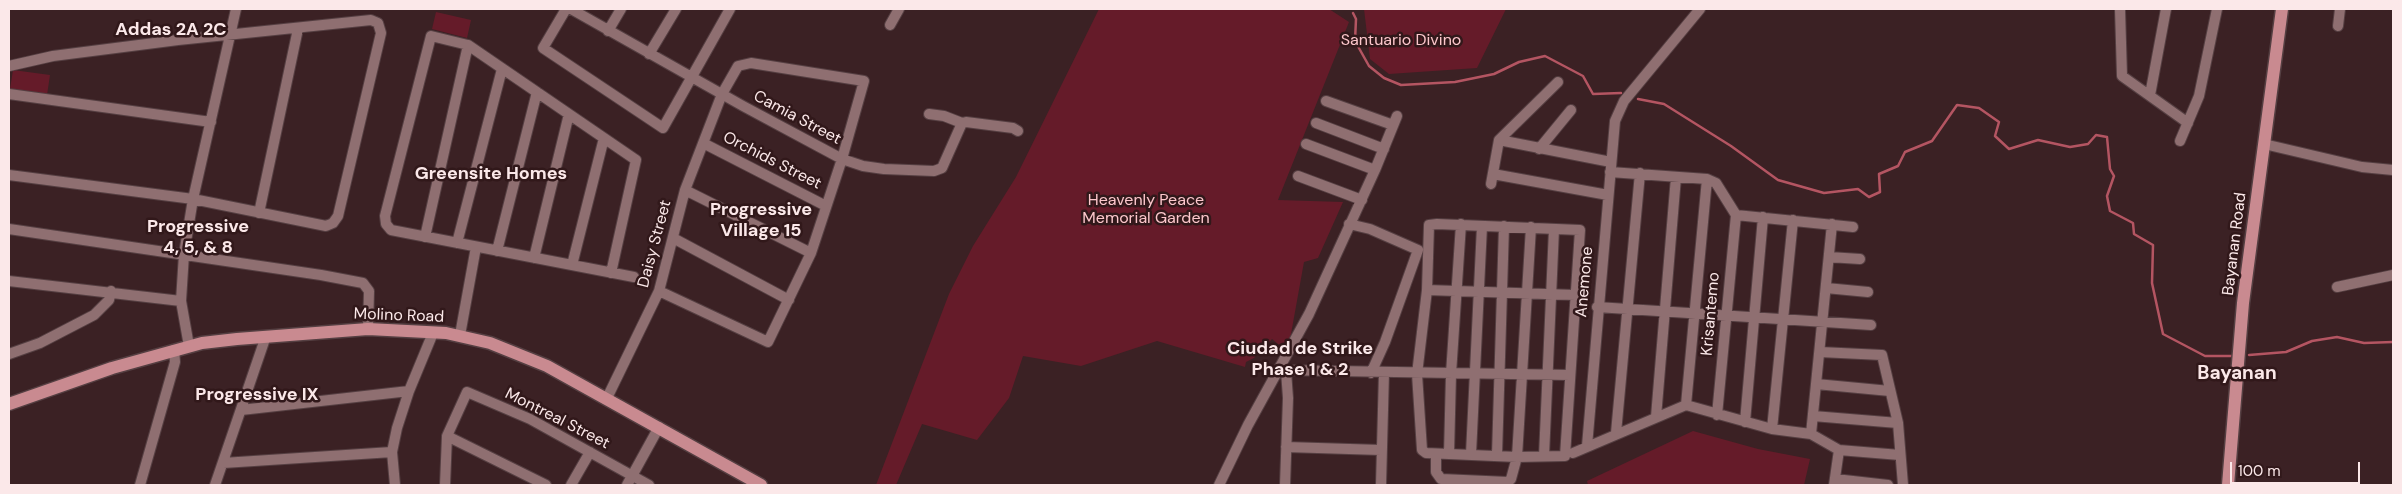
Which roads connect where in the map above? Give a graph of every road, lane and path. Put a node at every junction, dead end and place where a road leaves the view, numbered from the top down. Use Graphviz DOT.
graph roads {
  1 [pos="236,9"];
  2 [pos="566,9"];
  3 [pos="572,9"];
  4 [pos="621,9"];
  5 [pos="676,9"];
  6 [pos="730,9"];
  7 [pos="1700,9"];
  8 [pos="2120,9"];
  9 [pos="2166,9"];
  10 [pos="2217,9"];
  11 [pos="2282,9"];
  12 [pos="2340,9"];
  13 [pos="897,10"];
  14 [pos="890,24"];
  15 [pos="2338,26"];
  16 [pos="298,28"];
  17 [pos="608,31"];
  18 [pos="230,36"];
  19 [pos="468,45"];
  20 [pos="650,54"];
  21 [pos="9,66"];
  22 [pos="502,69"];
  23 [pos="691,77"];
  24 [pos="1558,82"];
  25 [pos="537,92"];
  26 [pos="9,94"];
  27 [pos="722,94"];
  28 [pos="2150,95"];
  29 [pos="1326,101"];
  30 [pos="1571,110"];
  31 [pos="569,114"];
  32 [pos="929,114"];
  33 [pos="211,122"];
  34 [pos="962,123"];
  35 [pos="2188,123"];
  36 [pos="1316,124"];
  37 [pos="1018,131"];
  38 [pos="604,138"];
  39 [pos="1499,140"];
  40 [pos="2180,141"];
  41 [pos="703,143"];
  42 [pos="1306,144"];
  43 [pos="2264,144"];
  44 [pos="1384,149"];
  45 [pos="1539,149"];
  46 [pos="842,159"];
  47 [pos="1611,167"];
  48 [pos="1375,170"];
  49 [pos="2393,170"];
  50 [pos="1640,173"];
  51 [pos="9,175"];
  52 [pos="1298,176"];
  53 [pos="1676,177"];
  54 [pos="1706,179"];
  55 [pos="685,190"];
  56 [pos="1608,195"];
  57 [pos="193,199"];
  58 [pos="1362,200"];
  59 [pos="826,206"];
  60 [pos="258,212"];
  61 [pos="1736,215"];
  62 [pos="1763,217"];
  63 [pos="1793,220"];
  64 [pos="1349,224"];
  65 [pos="1461,224"];
  66 [pos="1832,224"];
  67 [pos="1482,226"];
  68 [pos="1504,226"];
  69 [pos="1853,227"];
  70 [pos="1531,228"];
  71 [pos="9,229"];
  72 [pos="1554,229"];
  73 [pos="425,237"];
  74 [pos="673,238"];
  75 [pos="457,243"];
  76 [pos="476,247"];
  77 [pos="497,251"];
  78 [pos="811,253"];
  79 [pos="184,254"];
  80 [pos="1829,257"];
  81 [pos="534,258"];
  82 [pos="1860,260"];
  83 [pos="572,265"];
  84 [pos="611,272"];
  85 [pos="2393,275"];
  86 [pos="634,277"];
  87 [pos="9,281"];
  88 [pos="2337,287"];
  89 [pos="1826,288"];
  90 [pos="1427,290"];
  91 [pos="110,291"];
  92 [pos="659,291"];
  93 [pos="1456,291"];
  94 [pos="1868,292"];
  95 [pos="1479,293"];
  96 [pos="1502,293"];
  97 [pos="1527,293"];
  98 [pos="1551,294"];
  99 [pos="1575,295"];
  100 [pos="789,300"];
  101 [pos="181,301"];
  102 [pos="1597,307"];
  103 [pos="1628,309"];
  104 [pos="1664,312"];
  105 [pos="1695,314"];
  106 [pos="1726,314"];
  107 [pos="1754,318"];
  108 [pos="1783,320"];
  109 [pos="1822,321"];
  110 [pos="1870,325"];
  111 [pos="368,329"];
  112 [pos="433,333"];
  113 [pos="460,335"];
  114 [pos="266,336"];
  115 [pos="190,346"];
  116 [pos="174,350"];
  117 [pos="1820,352"];
  118 [pos="9,354"];
  119 [pos="1283,371"];
  120 [pos="1384,372"];
  121 [pos="1371,373"];
  122 [pos="1418,374"];
  123 [pos="1451,374"];
  124 [pos="1474,374"];
  125 [pos="1498,374"];
  126 [pos="1521,375"];
  127 [pos="1548,375"];
  128 [pos="1570,375"];
  129 [pos="1816,384"];
  130 [pos="409,391"];
  131 [pos="1890,392"];
  132 [pos="607,398"];
  133 [pos="9,404"];
  134 [pos="1686,405"];
  135 [pos="241,410"];
  136 [pos="1717,415"];
  137 [pos="1813,416"];
  138 [pos="1656,417"];
  139 [pos="1745,422"];
  140 [pos="1898,423"];
  141 [pos="659,427"];
  142 [pos="1772,429"];
  143 [pos="1616,433"];
  144 [pos="1811,434"];
  145 [pos="447,436"];
  146 [pos="1286,446"];
  147 [pos="1587,446"];
  148 [pos="1381,450"];
  149 [pos="1839,450"];
  150 [pos="392,452"];
  151 [pos="590,452"];
  152 [pos="1573,453"];
  153 [pos="1436,454"];
  154 [pos="1449,454"];
  155 [pos="1471,454"];
  156 [pos="1497,455"];
  157 [pos="1900,455"];
  158 [pos="1544,456"];
  159 [pos="1517,457"];
  160 [pos="224,463"];
  161 [pos="632,476"];
  162 [pos="1835,482"];
  163 [pos="140,485"];
  164 [pos="216,485"];
  165 [pos="394,485"];
  166 [pos="445,485"];
  167 [pos="546,485"];
  168 [pos="572,485"];
  169 [pos="627,485"];
  170 [pos="648,485"];
  171 [pos="761,485"];
  172 [pos="1219,485"];
  173 [pos="1285,485"];
  174 [pos="1381,485"];
  175 [pos="1888,485"];
  176 [pos="1903,485"];
  177 [pos="2228,485"];
  1 -- 18 [label="street"];
  2 -- 23 [label="street"];
  3 -- 17 [label="street, Camia Street"];
  4 -- 17 [label="street"];
  5 -- 20 [label="street"];
  6 -- 23 [label="street"];
  7 -- 47 [label="street, Anemone"];
  8 -- 28 [label="street"];
  9 -- 28 [label="street"];
  10 -- 35 [label="street"];
  11 -- 43 [label="main road, Bayanan Road"];
  12 -- 15 [label="street"];
  13 -- 14 [label="street"];
  16 -- 18 [label="street"];
  16 -- 60 [label="street"];
  16 -- 60 [label="street"];
  17 -- 20 [label="street, Camia Street"];
  18 -- 21 [label="street"];
  18 -- 33 [label="street"];
  19 -- 22 [label="street"];
  19 -- 73 [label="street"];
  19 -- 73 [label="street"];
  20 -- 23 [label="street, Camia Street"];
  22 -- 25 [label="street"];
  22 -- 75 [label="street"];
  23 -- 27 [label="street, Camia Street"];
  24 -- 39 [label="street"];
  25 -- 31 [label="street"];
  25 -- 77 [label="street"];
  26 -- 33 [label="street"];
  27 -- 41 [label="street, Daisy Street"];
  27 -- 46 [label="street, Camia Street"];
  27 -- 46 [label="street, Daisy Street"];
  28 -- 35 [label="street"];
  29 -- 44 [label="street"];
  30 -- 45 [label="street"];
  31 -- 38 [label="street"];
  31 -- 81 [label="street"];
  32 -- 34 [label="street"];
  33 -- 57 [label="street"];
  34 -- 37 [label="street"];
  34 -- 46 [label="street"];
  35 -- 40 [label="street"];
  36 -- 44 [label="street"];
  38 -- 83 [label="street"];
  38 -- 84 [label="street"];
  39 -- 45 [label="street"];
  39 -- 56 [label="street"];
  41 -- 55 [label="street, Daisy Street"];
  41 -- 59 [label="street, Orchids Street"];
  42 -- 48 [label="street"];
  43 -- 49 [label="street"];
  43 -- 177 [label="main road, Bayanan Road"];
  44 -- 48 [label="street"];
  45 -- 47 [label="street"];
  46 -- 59 [label="street, Camia Street"];
  47 -- 50 [label="street"];
  47 -- 56 [label="street, Anemone"];
  48 -- 58 [label="street"];
  50 -- 53 [label="street"];
  50 -- 103 [label="street"];
  51 -- 57 [label="street"];
  52 -- 58 [label="street"];
  53 -- 54 [label="street"];
  53 -- 104 [label="street"];
  54 -- 61 [label="street"];
  54 -- 105 [label="street"];
  55 -- 74 [label="street, Daisy Street"];
  55 -- 78 [label="street"];
  56 -- 102 [label="street, Anemone"];
  57 -- 60 [label="street"];
  57 -- 79 [label="street"];
  58 -- 64 [label="street"];
  59 -- 78 [label="street, Camia Street"];
  61 -- 62 [label="street"];
  61 -- 106 [label="street, Krisantemo"];
  62 -- 63 [label="street"];
  62 -- 107 [label="street"];
  63 -- 66 [label="street"];
  63 -- 108 [label="street"];
  64 -- 119 [label="street"];
  64 -- 121 [label="street"];
  65 -- 67 [label="street"];
  65 -- 90 [label="street"];
  65 -- 93 [label="street"];
  66 -- 69 [label="street"];
  66 -- 80 [label="street"];
  67 -- 68 [label="street"];
  67 -- 95 [label="street"];
  68 -- 70 [label="street"];
  68 -- 96 [label="street"];
  70 -- 72 [label="street"];
  70 -- 97 [label="street"];
  71 -- 79 [label="street"];
  72 -- 98 [label="street"];
  72 -- 99 [label="street"];
  73 -- 75 [label="street"];
  74 -- 92 [label="street, Daisy Street"];
  74 -- 100 [label="street"];
  75 -- 76 [label="street"];
  76 -- 77 [label="street"];
  76 -- 113 [label="street"];
  77 -- 81 [label="street"];
  78 -- 100 [label="street, Camia Street"];
  79 -- 101 [label="street"];
  79 -- 111 [label="street"];
  80 -- 82 [label="street"];
  80 -- 89 [label="street"];
  81 -- 83 [label="street"];
  83 -- 84 [label="street"];
  84 -- 86 [label="street"];
  85 -- 88 [label="street"];
  87 -- 91 [label="street"];
  89 -- 94 [label="street"];
  89 -- 109 [label="street"];
  90 -- 93 [label="street"];
  90 -- 122 [label="street"];
  91 -- 101 [label="street"];
  91 -- 118 [label="street"];
  92 -- 100 [label="street, Camia Street"];
  92 -- 132 [label="street, Daisy Street"];
  93 -- 95 [label="street"];
  93 -- 123 [label="street"];
  95 -- 96 [label="street"];
  95 -- 124 [label="street"];
  96 -- 97 [label="street"];
  96 -- 125 [label="street"];
  97 -- 98 [label="street"];
  97 -- 126 [label="street"];
  98 -- 99 [label="street"];
  98 -- 127 [label="street"];
  99 -- 128 [label="street"];
  101 -- 115 [label="street"];
  102 -- 103 [label="street"];
  102 -- 147 [label="street, Anemone"];
  103 -- 104 [label="street"];
  103 -- 143 [label="street"];
  104 -- 105 [label="street"];
  104 -- 138 [label="street"];
  105 -- 106 [label="street"];
  105 -- 134 [label="street"];
  106 -- 107 [label="street"];
  106 -- 136 [label="street, Krisantemo"];
  107 -- 108 [label="street"];
  107 -- 139 [label="street"];
  108 -- 109 [label="street"];
  108 -- 142 [label="street"];
  109 -- 110 [label="street"];
  109 -- 117 [label="street"];
  111 -- 112 [label="main road, Molino Road"];
  111 -- 114 [label="main road, Molino Road"];
  112 -- 113 [label="main road, Molino Road"];
  112 -- 130 [label="street"];
  113 -- 132 [label="main road, Molino Road"];
  114 -- 115 [label="main road, Molino Road"];
  114 -- 135 [label="street"];
  115 -- 116 [label="main road, Molino Road"];
  116 -- 133 [label="main road, Molino Road"];
  116 -- 163 [label="street"];
  117 -- 129 [label="street"];
  117 -- 131 [label="street"];
  119 -- 121 [label="street"];
  119 -- 146 [label="street"];
  119 -- 172 [label="street"];
  120 -- 121 [label="street"];
  120 -- 122 [label="street"];
  120 -- 148 [label="street"];
  122 -- 123 [label="street"];
  122 -- 153 [label="street"];
  123 -- 124 [label="street"];
  123 -- 154 [label="street"];
  124 -- 125 [label="street"];
  124 -- 155 [label="street"];
  125 -- 126 [label="street"];
  125 -- 156 [label="street"];
  126 -- 127 [label="street"];
  126 -- 159 [label="street"];
  127 -- 128 [label="street"];
  127 -- 158 [label="street"];
  128 -- 158 [label="street"];
  129 -- 131 [label="street"];
  129 -- 137 [label="street"];
  130 -- 135 [label="street"];
  130 -- 150 [label="street"];
  131 -- 140 [label="street"];
  132 -- 141 [label="main road, Molino Road"];
  134 -- 136 [label="street"];
  134 -- 138 [label="street"];
  135 -- 160 [label="street"];
  136 -- 139 [label="street"];
  137 -- 140 [label="street"];
  137 -- 144 [label="street"];
  138 -- 143 [label="street"];
  139 -- 142 [label="street"];
  140 -- 157 [label="street"];
  141 -- 161 [label="street"];
  141 -- 171 [label="main road, Molino Road"];
  142 -- 144 [label="street"];
  143 -- 147 [label="street"];
  144 -- 149 [label="street"];
  145 -- 151 [label="street, Montreal Street"];
  145 -- 166 [label="street"];
  145 -- 167 [label="street"];
  146 -- 148 [label="street"];
  146 -- 173 [label="street"];
  147 -- 152 [label="street"];
  148 -- 174 [label="street"];
  149 -- 157 [label="street"];
  149 -- 162 [label="street"];
  150 -- 160 [label="street"];
  150 -- 165 [label="street"];
  151 -- 161 [label="street, Montreal Street"];
  151 -- 168 [label="street"];
  153 -- 154 [label="street"];
  153 -- 159 [label="street"];
  154 -- 155 [label="street"];
  155 -- 156 [label="street"];
  156 -- 159 [label="street"];
  157 -- 176 [label="street"];
  158 -- 159 [label="street"];
  160 -- 164 [label="street"];
  161 -- 169 [label="street"];
  161 -- 170 [label="street, Montreal Street"];
  162 -- 175 [label="street"];
}
